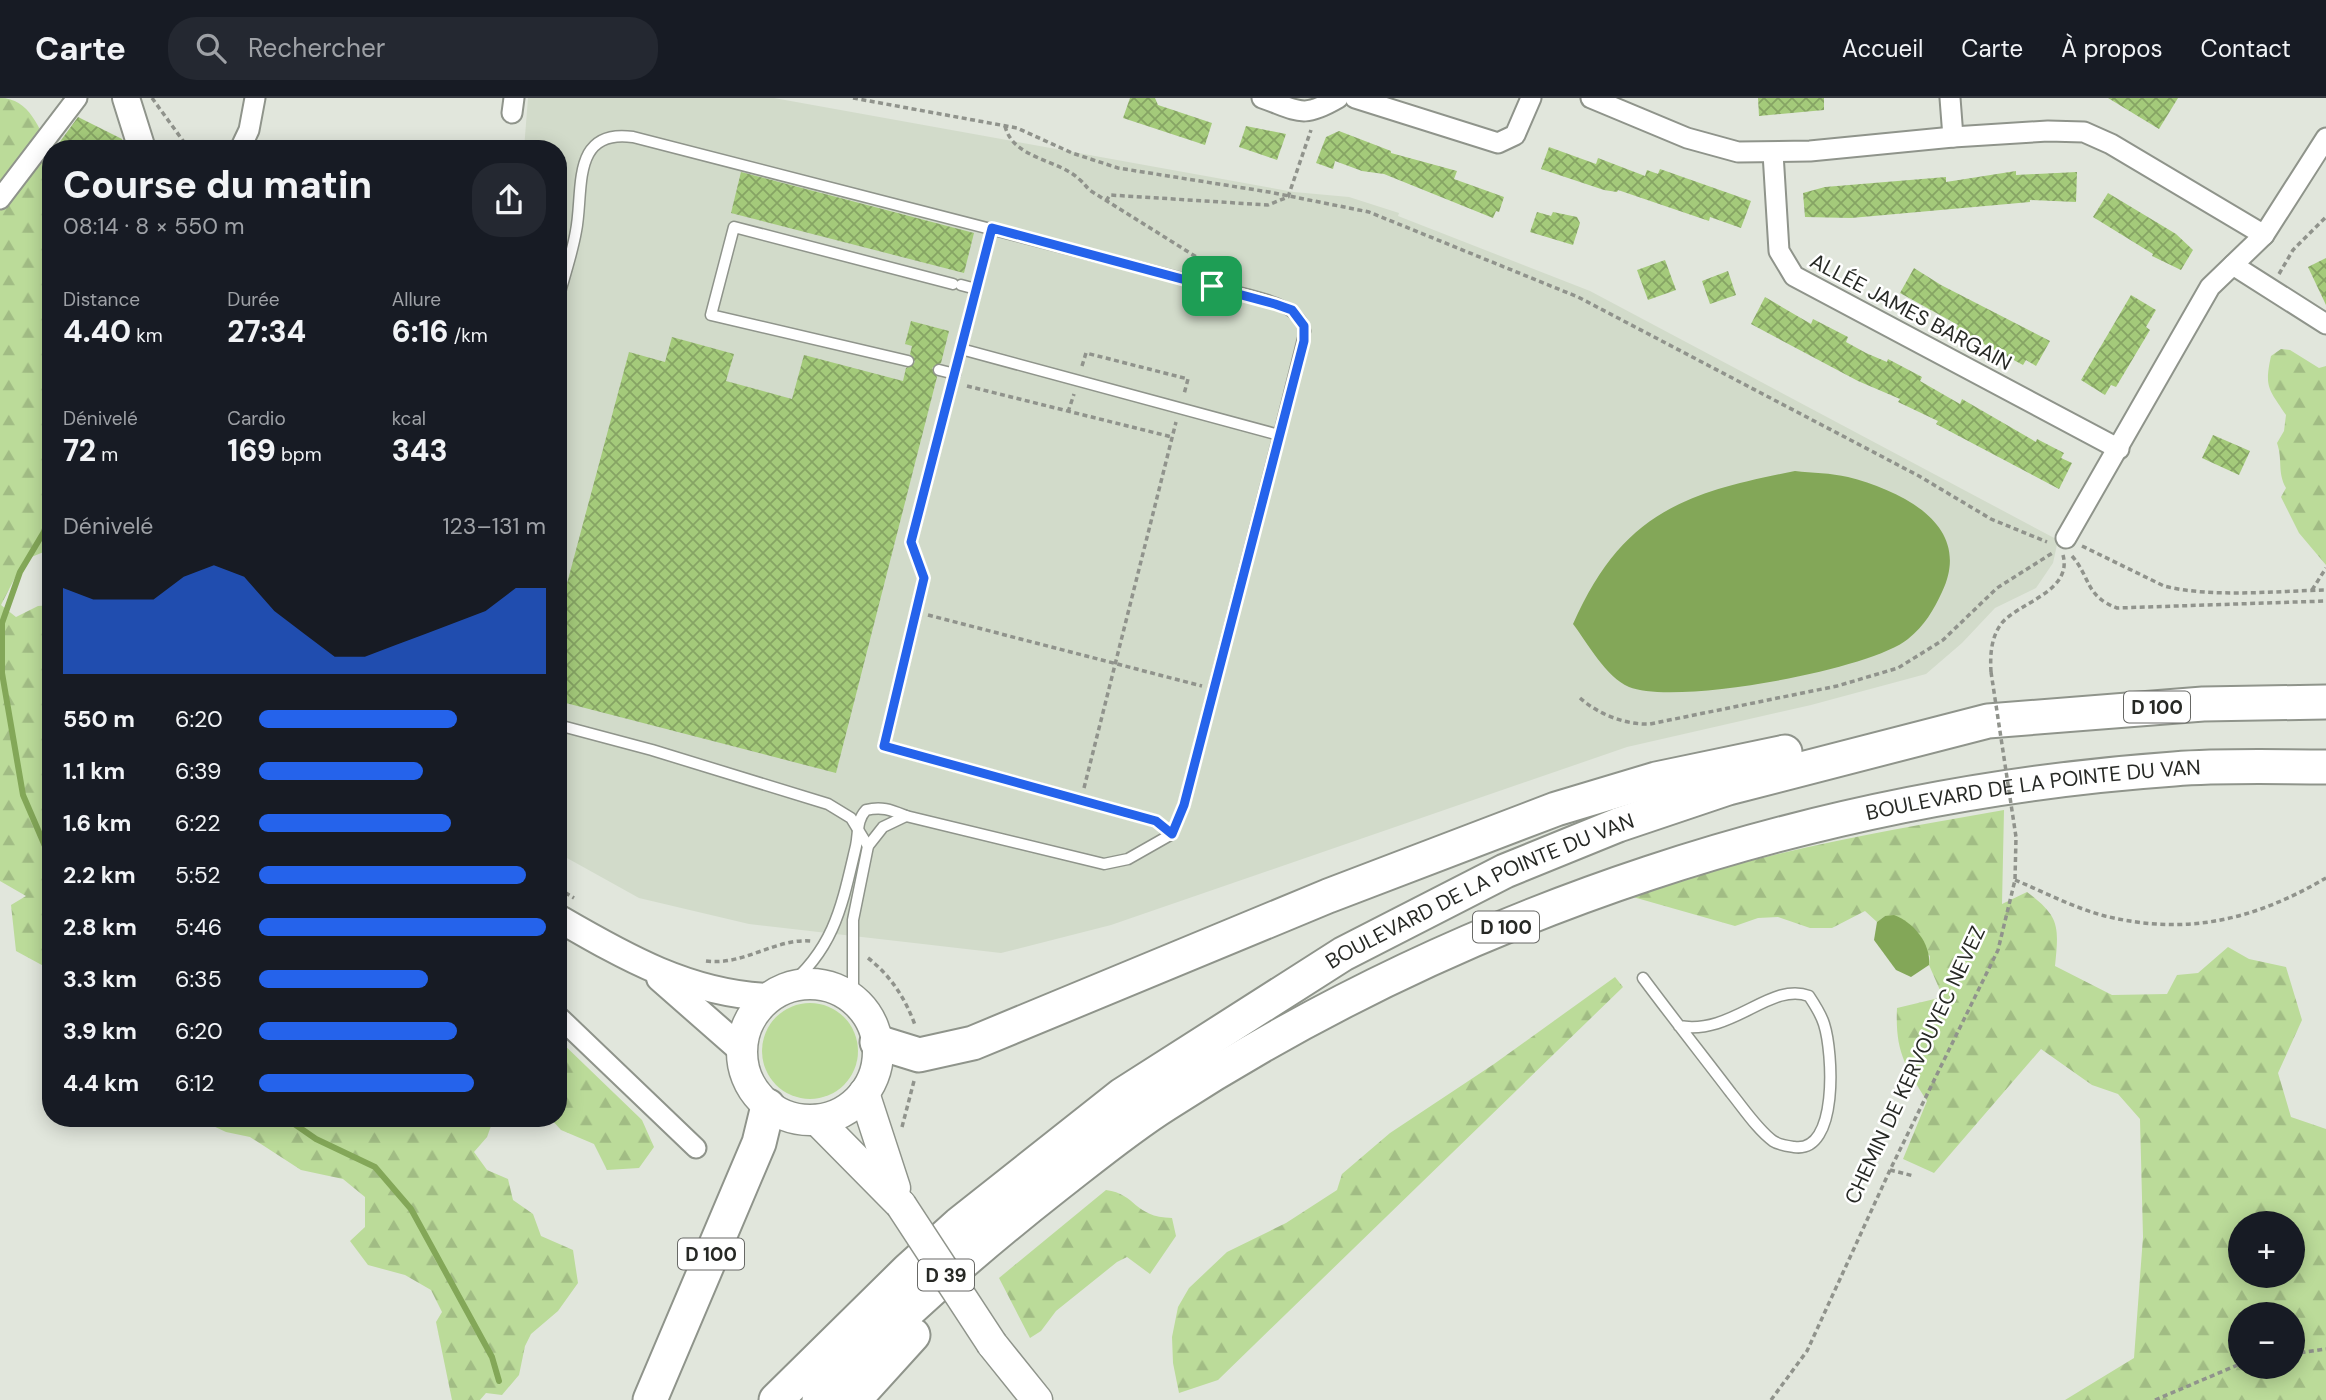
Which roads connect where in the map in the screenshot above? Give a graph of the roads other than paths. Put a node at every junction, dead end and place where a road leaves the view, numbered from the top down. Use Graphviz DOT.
graph roads {
  1 [pos="77,98"];
  2 [pos="126,98"];
  3 [pos="254,98"];
  4 [pos="1262,98"];
  5 [pos="1338,98"];
  6 [pos="1355,98"];
  7 [pos="1531,98"];
  8 [pos="1591,98"];
  9 [pos="1950,98"];
  10 [pos="1953,137"];
  11 [pos="2326,138"];
  12 [pos="45,140"];
  13 [pos="139,140"];
  14 [pos="244,140"];
  15 [pos="42,144"];
  16 [pos="1773,153"];
  17 [pos="0,199"];
  18 [pos="992,228"];
  19 [pos="2264,235"];
  20 [pos="567,264"];
  21 [pos="2233,265"];
  22 [pos="976,289"];
  23 [pos="2326,324"];
  24 [pos="961,349"];
  25 [pos="908,361"];
  26 [pos="939,370"];
  27 [pos="953,378"];
  28 [pos="1279,435"];
  29 [pos="2119,449"];
  30 [pos="2064,543"];
  31 [pos="2326,702"];
  32 [pos="1988,721"];
  33 [pos="567,727"];
  34 [pos="2326,767"];
  35 [pos="906,816"];
  36 [pos="858,826"];
  37 [pos="1172,834"];
  38 [pos="868,846"];
  39 [pos="567,923"];
  40 [pos="650,970"];
  41 [pos="1643,978"];
  42 [pos="777,992"];
  43 [pos="853,999"];
  44 [pos="567,1025"];
  45 [pos="1679,1026"];
  46 [pos="877,1042"];
  47 [pos="741,1050"];
  48 [pos="864,1093"];
  49 [pos="768,1106"];
  50 [pos="817,1120"];
  51 [pos="696,1148"];
  52 [pos="901,1205"];
  53 [pos="1030,1206"];
  54 [pos="1017,1387"];
  55 [pos="650,1400"];
  56 [pos="776,1400"];
  57 [pos="820,1400"];
  58 [pos="854,1400"];
  59 [pos="1037,1400"];
  1 -- 12 [label="street"];
  2 -- 13 [label="main road"];
  3 -- 14 [label="street"];
  4 -- 5 [label="street"];
  6 -- 7 [label="street"];
  8 -- 16 [label="street"];
  9 -- 10 [label="street"];
  10 -- 16 [label="street"];
  10 -- 19 [label="street"];
  11 -- 19 [label="street"];
  15 -- 17 [label="street"];
  16 -- 29 [label="street, ALLÉE JAMES BARGAIN"];
  18 -- 20 [label="lane"];
  18 -- 22 [label="lane"];
  18 -- 28 [label="lane"];
  19 -- 21 [label="street"];
  21 -- 23 [label="street"];
  21 -- 29 [label="street"];
  22 -- 24 [label="lane"];
  22 -- 25 [label="lane"];
  24 -- 27 [label="lane"];
  24 -- 28 [label="lane"];
  26 -- 27 [label="lane"];
  27 -- 37 [label="lane"];
  28 -- 37 [label="lane"];
  29 -- 30 [label="street"];
  31 -- 32 [label="highway, BOULEVARD DE LA POINTE DU VAN / D 100"];
  32 -- 46 [label="highway"];
  32 -- 56 [label="highway, BOULEVARD DE LA POINTE DU VAN / D 100"];
  33 -- 36 [label="lane"];
  34 -- 53 [label="highway, BOULEVARD DE LA POINTE DU VAN / D 100"];
  35 -- 36 [label="lane"];
  35 -- 37 [label="lane"];
  35 -- 38 [label="lane"];
  36 -- 38 [label="lane"];
  36 -- 42 [label="lane"];
  38 -- 43 [label="lane"];
  39 -- 40 [label="main road"];
  40 -- 42 [label="main road"];
  40 -- 47 [label="main road"];
  41 -- 45 [label="lane"];
  42 -- 43 [label="main road"];
  42 -- 47 [label="main road"];
  43 -- 46 [label="main road"];
  44 -- 51 [label="street"];
  45 -- 45 [label="lane"];
  46 -- 48 [label="main road"];
  47 -- 49 [label="main road"];
  48 -- 50 [label="main road"];
  48 -- 52 [label="main road, D 39"];
  49 -- 50 [label="main road"];
  49 -- 55 [label="highway, D 100"];
  50 -- 52 [label="main road, D 39"];
  52 -- 54 [label="main road, D 39, bridge"];
  53 -- 57 [label="highway, BOULEVARD DE LA POINTE DU VAN / D 100"];
  53 -- 58 [label="highway, D 100"];
  54 -- 59 [label="main road, D 39"];
}
